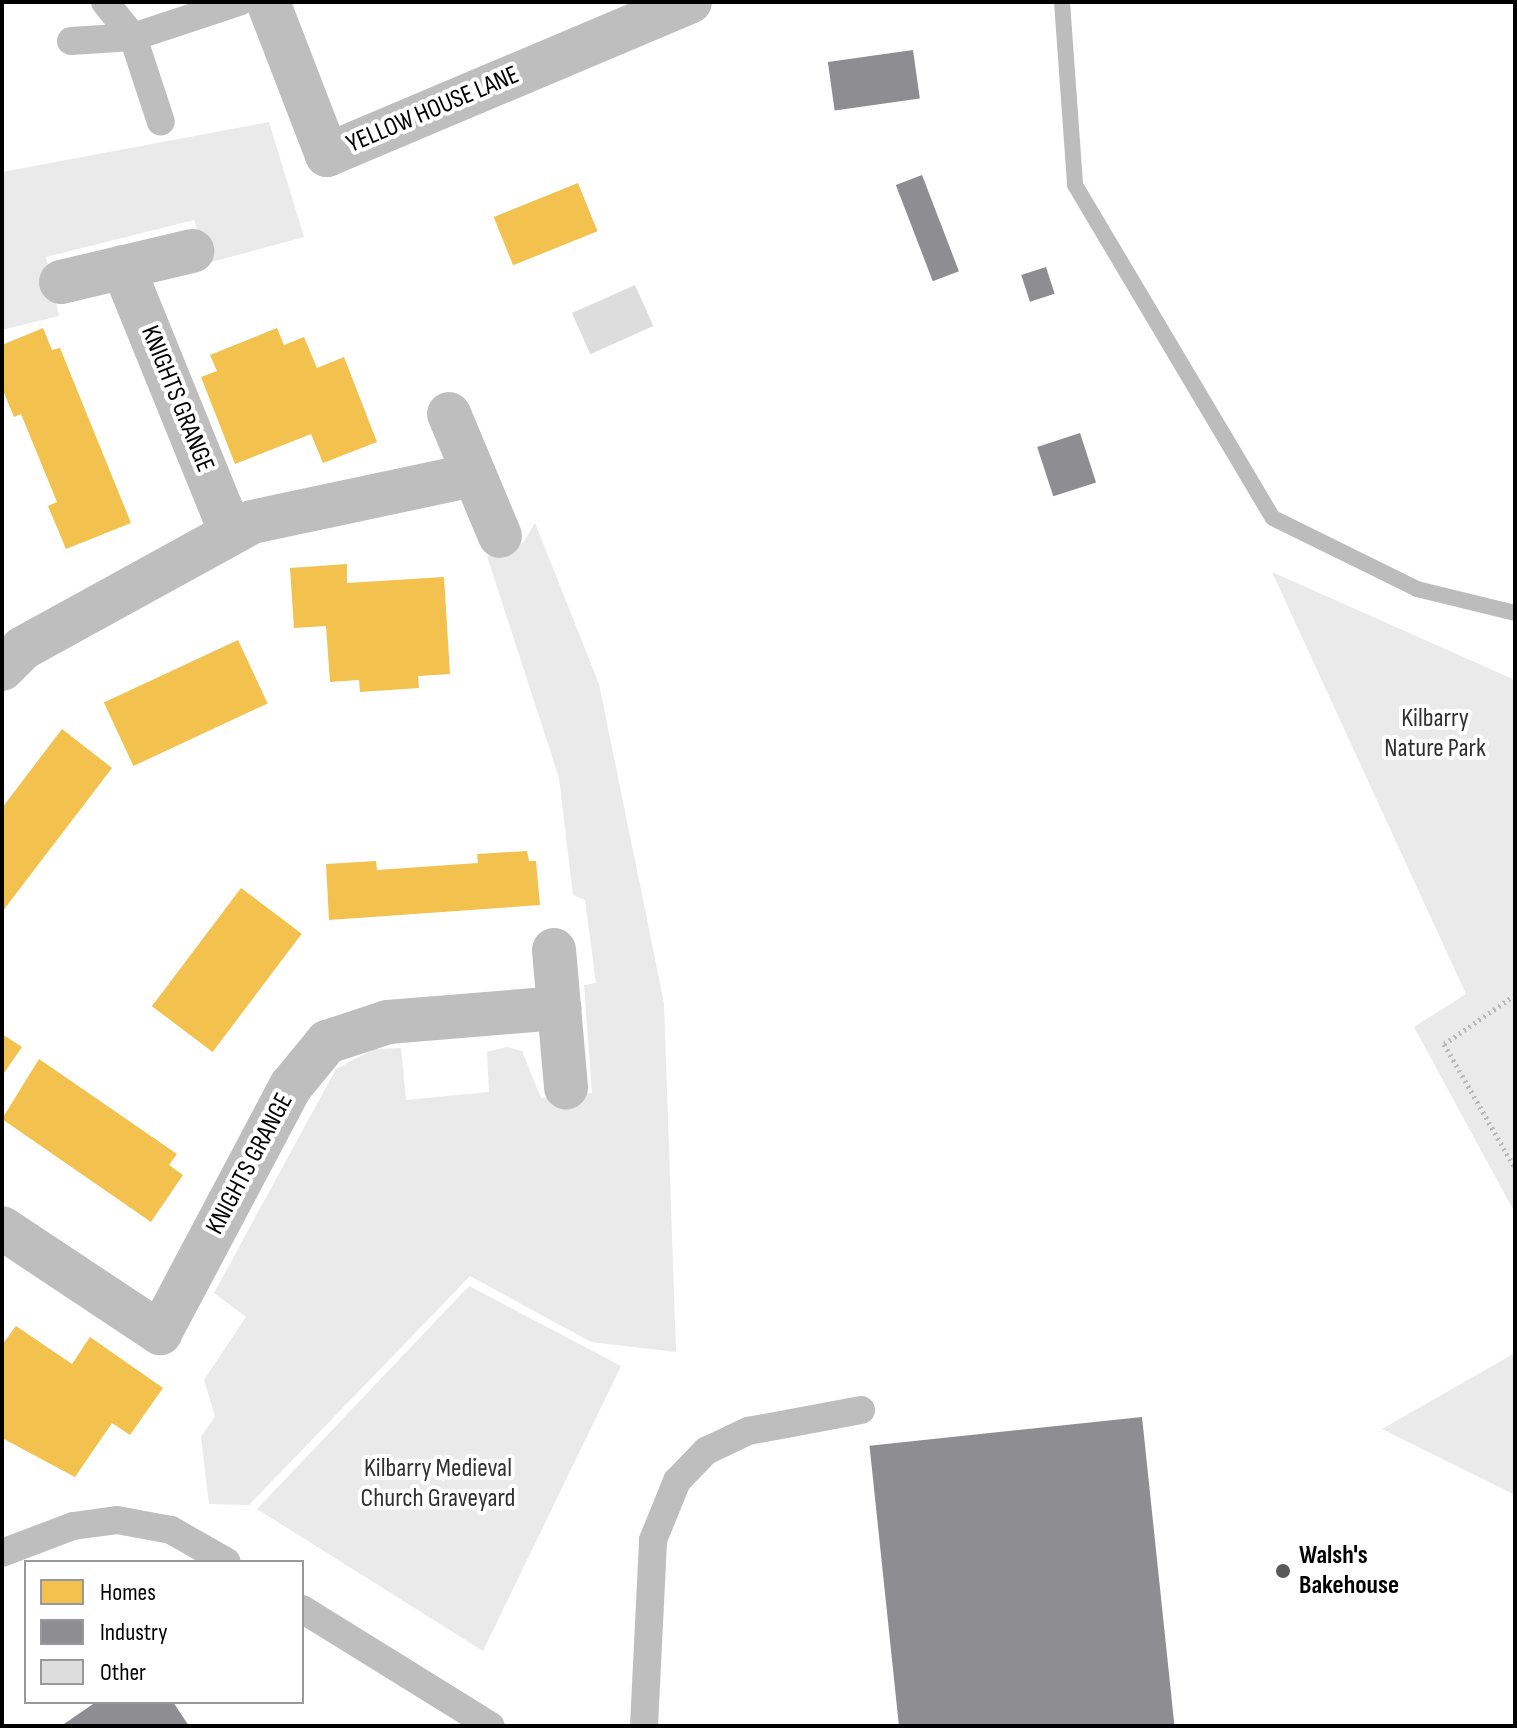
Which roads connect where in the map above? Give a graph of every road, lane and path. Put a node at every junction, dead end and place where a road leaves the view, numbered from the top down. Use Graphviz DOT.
graph roads {
  1 [pos="105,2"];
  2 [pos="239,2"];
  3 [pos="268,2"];
  4 [pos="690,2"];
  5 [pos="133,37"];
  6 [pos="71,41"];
  7 [pos="161,122"];
  8 [pos="192,251"];
  9 [pos="123,267"];
  10 [pos="61,282"];
  11 [pos="449,414"];
  12 [pos="474,475"];
  13 [pos="230,531"];
  14 [pos="500,536"];
  15 [pos="2,669"];
  16 [pos="554,950"];
  17 [pos="1515,995"];
  18 [pos="559,1008"];
  19 [pos="566,1087"];
  20 [pos="1515,1168"];
  21 [pos="2,1228"];
  22 [pos="861,1410"];
  23 [pos="2,1553"];
  24 [pos="224,1560"];
  25 [pos="304,1610"];
  26 [pos="491,1726"];
  27 [pos="644,1726"];
  1 -- 5 [label="lane"];
  2 -- 5 [label="lane"];
  3 -- 4 [label="street, YELLOW HOUSE LANE"];
  5 -- 6 [label="lane"];
  5 -- 7 [label="lane"];
  8 -- 9 [label="street"];
  9 -- 10 [label="street"];
  9 -- 13 [label="street, KNIGHTS GRANGE"];
  11 -- 12 [label="street"];
  12 -- 13 [label="street"];
  12 -- 14 [label="street"];
  13 -- 15 [label="street"];
  16 -- 18 [label="street"];
  17 -- 20 [label="path"];
  18 -- 19 [label="street"];
  18 -- 21 [label="street, KNIGHTS GRANGE"];
  22 -- 27 [label="lane"];
  23 -- 24 [label="lane"];
  25 -- 26 [label="lane"];
}
